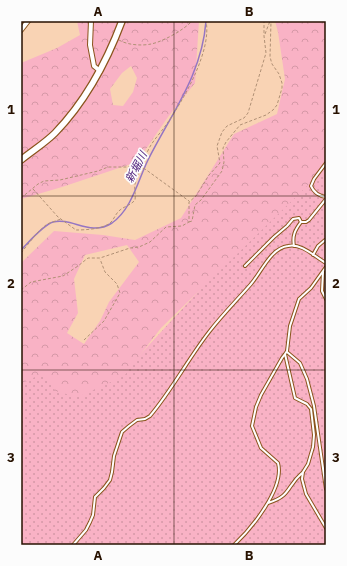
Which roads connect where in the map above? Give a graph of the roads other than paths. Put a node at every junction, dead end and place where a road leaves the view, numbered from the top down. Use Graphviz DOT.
graph roads {
  1 [pos="28,21"];
  2 [pos="91,21"];
  3 [pos="122,21"];
  4 [pos="21,30"];
  5 [pos="100,71"];
  6 [pos="21,160"];
  7 [pos="326,163"];
  8 [pos="326,198"];
  9 [pos="301,222"];
  10 [pos="326,240"];
  11 [pos="294,246"];
  12 [pos="313,255"];
  13 [pos="326,263"];
  14 [pos="245,266"];
  15 [pos="326,267"];
  16 [pos="324,271"];
  17 [pos="326,299"];
  18 [pos="287,351"];
  19 [pos="285,354"];
  20 [pos="302,472"];
  21 [pos="326,489"];
  22 [pos="268,503"];
  23 [pos="326,528"];
  24 [pos="73,545"];
  25 [pos="234,545"];
  1 -- 4 [label="street"];
  2 -- 5 [label="street"];
  3 -- 5 [label="street"];
  5 -- 6 [label="street"];
  7 -- 8 [label="lane"];
  8 -- 9 [label="lane"];
  9 -- 11 [label="lane"];
  9 -- 14 [label="lane"];
  10 -- 12 [label="lane"];
  11 -- 12 [label="lane"];
  11 -- 24 [label="lane"];
  12 -- 13 [label="lane"];
  15 -- 16 [label="lane"];
  16 -- 17 [label="lane"];
  16 -- 18 [label="lane"];
  18 -- 19 [label="lane"];
  18 -- 21 [label="lane"];
  19 -- 20 [label="lane"];
  19 -- 22 [label="lane"];
  20 -- 22 [label="lane"];
  20 -- 23 [label="lane"];
  22 -- 25 [label="lane"];
}
